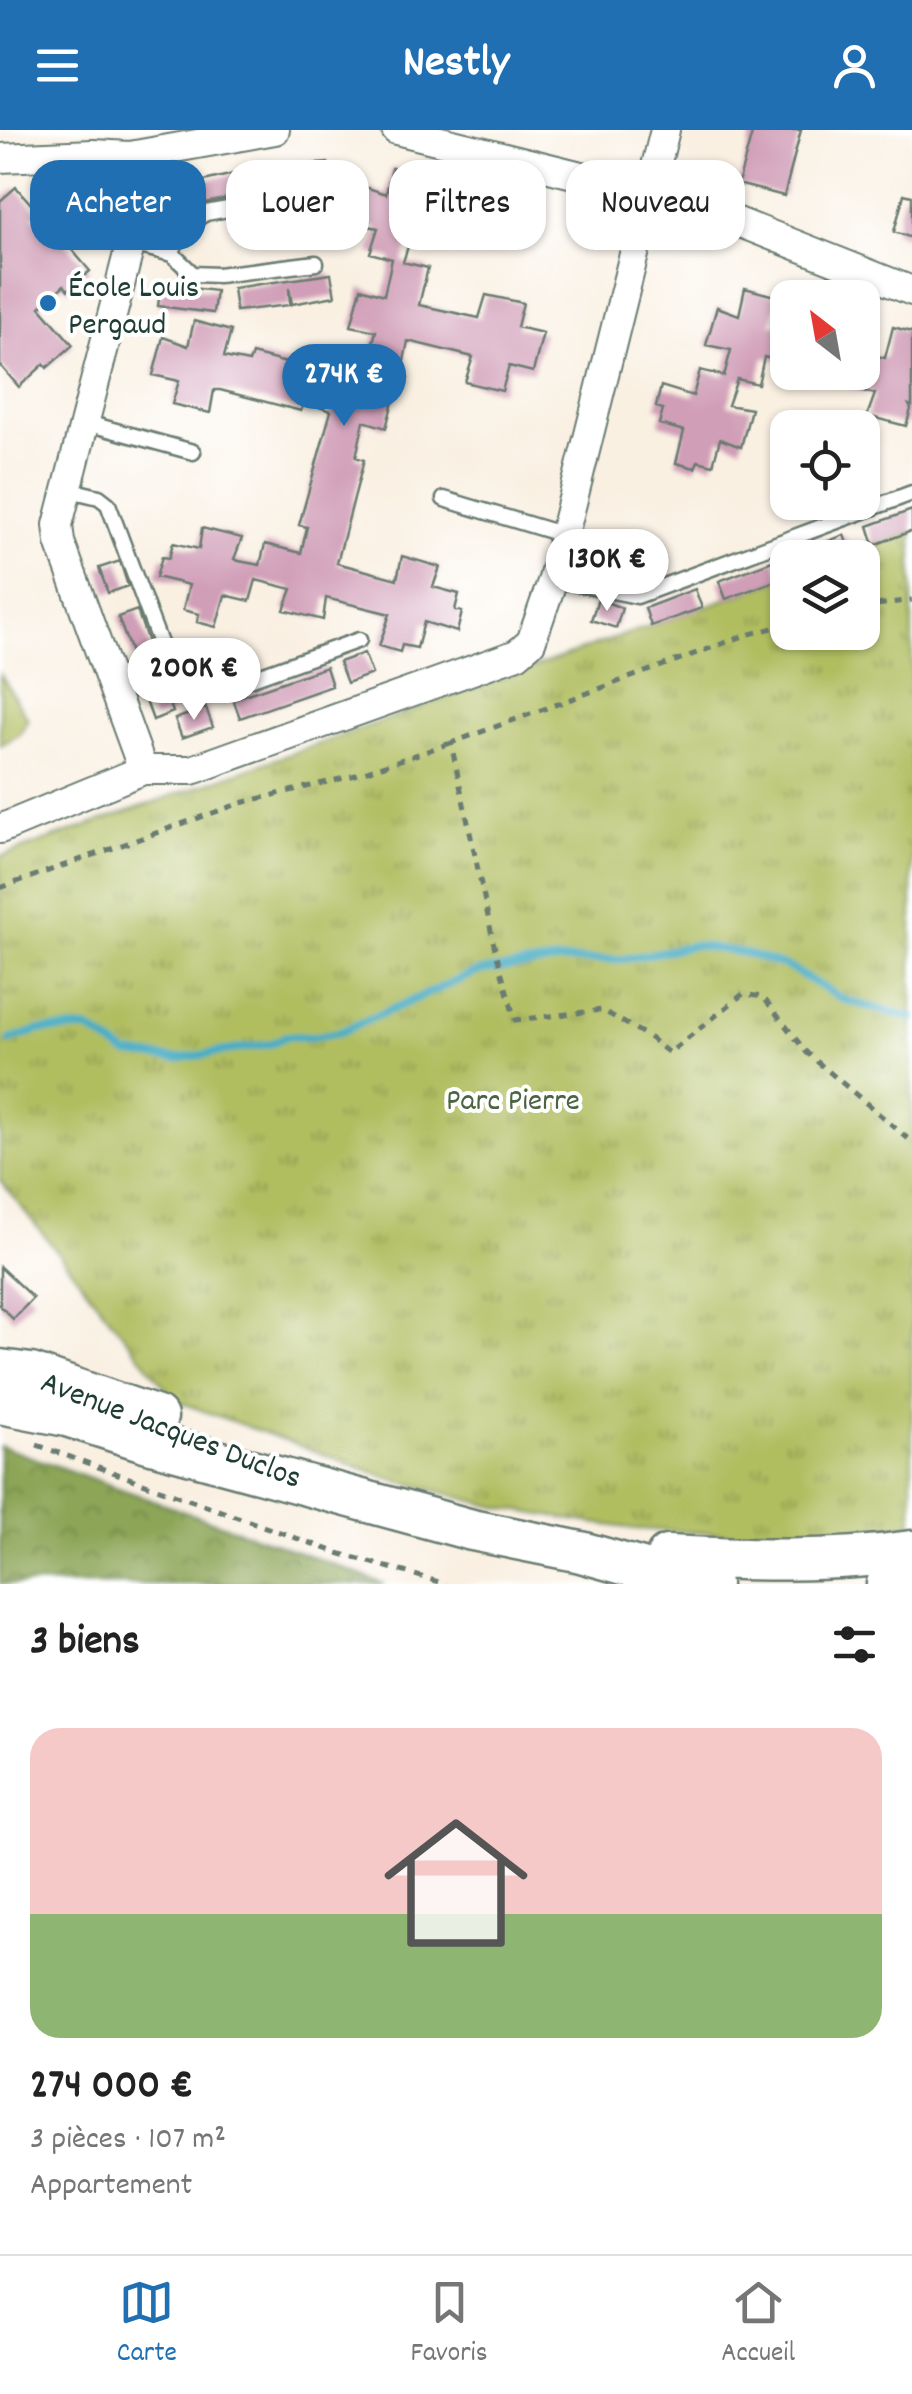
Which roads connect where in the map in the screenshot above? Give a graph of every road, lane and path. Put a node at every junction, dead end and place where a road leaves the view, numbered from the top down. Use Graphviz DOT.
graph roads {
  1 [pos="275,130"];
  2 [pos="396,130"];
  3 [pos="665,130"];
  4 [pos="176,140"];
  5 [pos="130,156"];
  6 [pos="0,158"];
  7 [pos="514,158"];
  8 [pos="131,160"];
  9 [pos="658,160"];
  10 [pos="566,171"];
  11 [pos="226,209"];
  12 [pos="745,224"];
  13 [pos="130,250"];
  14 [pos="156,250"];
  15 [pos="635,250"];
  16 [pos="172,254"];
  17 [pos="316,262"];
  18 [pos="912,291"];
  19 [pos="83,422"];
  20 [pos="193,452"];
  21 [pos="66,488"];
  22 [pos="912,493"];
  23 [pos="444,499"];
  24 [pos="564,535"];
  25 [pos="553,579"];
  26 [pos="912,600"];
  27 [pos="880,604"];
  28 [pos="770,629"];
  29 [pos="359,640"];
  30 [pos="452,742"];
  31 [pos="143,770"];
  32 [pos="0,829"];
  33 [pos="0,888"];
  34 [pos="912,1142"];
  35 [pos="0,1370"];
  36 [pos="0,1403"];
  37 [pos="34,1444"];
  38 [pos="342,1493"];
  39 [pos="912,1551"];
  40 [pos="581,1552"];
  41 [pos="774,1572"];
  42 [pos="867,1572"];
  43 [pos="912,1581"];
  44 [pos="446,1584"];
  45 [pos="710,1584"];
  1 -- 4 [label="street"];
  2 -- 7 [label="street"];
  3 -- 9 [label="street"];
  4 -- 5 [label="street"];
  5 -- 6 [label="street"];
  5 -- 8 [label="street"];
  7 -- 10 [label="street"];
  11 -- 16 [label="lane"];
  12 -- 18 [label="street"];
  13 -- 19 [label="street"];
  14 -- 16 [label="lane"];
  15 -- 24 [label="street"];
  16 -- 17 [label="lane"];
  19 -- 20 [label="lane"];
  19 -- 21 [label="street"];
  21 -- 29 [label="lane"];
  21 -- 31 [label="street"];
  22 -- 25 [label="lane"];
  23 -- 24 [label="lane"];
  24 -- 25 [label="street"];
  25 -- 31 [label="street"];
  26 -- 27 [label="path"];
  28 -- 30 [label="path"];
  30 -- 33 [label="path"];
  30 -- 34 [label="path"];
  31 -- 32 [label="street"];
  35 -- 38 [label="main road, Avenue Jacques Duclos"];
  36 -- 38 [label="main road, Avenue Jacques Duclos"];
  37 -- 44 [label="path"];
  38 -- 40 [label="main road, Avenue Jacques Duclos"];
  39 -- 42 [label="main road, Avenue Jacques Duclos"];
  40 -- 41 [label="main road, Avenue Jacques Duclos"];
  40 -- 45 [label="main road, Avenue Jacques Duclos"];
  41 -- 42 [label="main road, Avenue Jacques Duclos"];
  42 -- 43 [label="main road, Avenue Jacques Duclos"];
}
